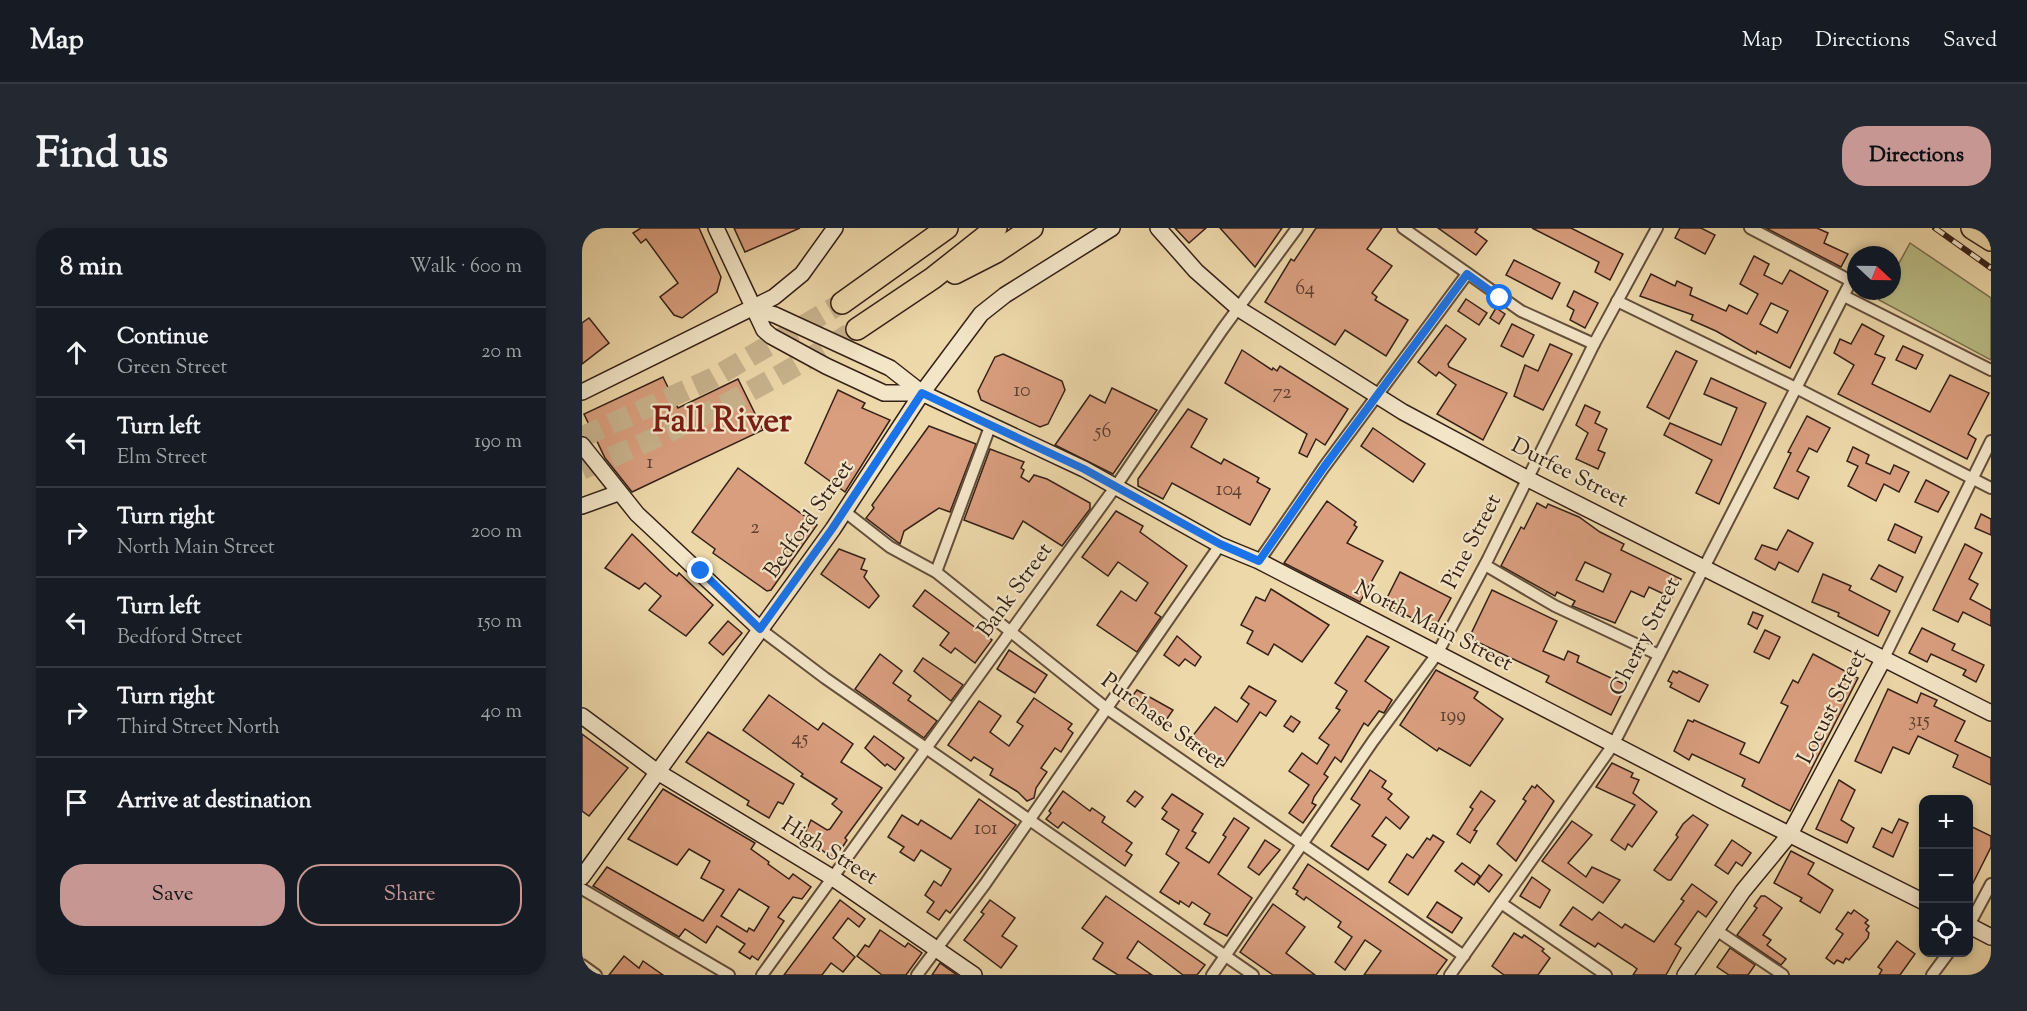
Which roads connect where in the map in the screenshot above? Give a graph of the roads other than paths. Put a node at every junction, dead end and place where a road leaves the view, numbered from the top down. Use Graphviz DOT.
graph roads {
  1 [pos="716,228"];
  2 [pos="835,228"];
  3 [pos="925,228"];
  4 [pos="946,228"];
  5 [pos="996,228"];
  6 [pos="1032,228"];
  7 [pos="1112,228"];
  8 [pos="1158,228"];
  9 [pos="1297,228"];
  10 [pos="1403,228"];
  11 [pos="1657,228"];
  12 [pos="1750,228"];
  13 [pos="1972,228"];
  14 [pos="1991,240"];
  15 [pos="891,266"];
  16 [pos="1467,274"];
  17 [pos="1844,297"];
  18 [pos="1617,301"];
  19 [pos="842,303"];
  20 [pos="896,304"];
  21 [pos="754,309"];
  22 [pos="1239,309"];
  23 [pos="858,329"];
  24 [pos="1594,344"];
  25 [pos="1991,370"];
  26 [pos="1797,388"];
  27 [pos="582,392"];
  28 [pos="922,393"];
  29 [pos="1376,395"];
  30 [pos="991,424"];
  31 [pos="1991,441"];
  32 [pos="582,445"];
  33 [pos="1528,478"];
  34 [pos="1972,479"];
  35 [pos="1116,486"];
  36 [pos="1991,488"];
  37 [pos="618,493"];
  38 [pos="582,506"];
  39 [pos="844,511"];
  40 [pos="1220,544"];
  41 [pos="1259,561"];
  42 [pos="1485,565"];
  43 [pos="1704,567"];
  44 [pos="936,572"];
  45 [pos="760,629"];
  46 [pos="1010,631"];
  47 [pos="1437,654"];
  48 [pos="1659,655"];
  49 [pos="1884,658"];
  50 [pos="1105,708"];
  51 [pos="1991,713"];
  52 [pos="582,716"];
  53 [pos="1613,745"];
  54 [pos="928,748"];
  55 [pos="656,771"];
  56 [pos="1030,820"];
  57 [pos="1790,834"];
  58 [pos="1304,843"];
  59 [pos="584,871"];
  60 [pos="833,878"];
  61 [pos="1991,884"];
  62 [pos="582,889"];
  63 [pos="1919,900"];
  64 [pos="1501,903"];
  65 [pos="1973,918"];
  66 [pos="1973,928"];
  67 [pos="1716,930"];
  68 [pos="1991,937"];
  69 [pos="936,949"];
  70 [pos="1464,956"];
  71 [pos="1225,957"];
  72 [pos="1945,957"];
  73 [pos="582,965"];
  74 [pos="596,975"];
  75 [pos="729,975"];
  76 [pos="762,975"];
  77 [pos="917,975"];
  78 [pos="974,975"];
  79 [pos="1212,975"];
  80 [pos="1253,975"];
  81 [pos="1450,975"];
  82 [pos="1606,975"];
  83 [pos="1685,975"];
  84 [pos="1783,975"];
  85 [pos="1932,975"];
  1 -- 21 [label="main road"];
  2 -- 21 [label="main road"];
  3 -- 15 [label="highway"];
  4 -- 15 [label="highway"];
  5 -- 20 [label="highway"];
  6 -- 20 [label="highway"];
  7 -- 28 [label="main road, Bedford Street"];
  8 -- 22 [label="main road, Durfee Street"];
  9 -- 22 [label="street, Bank Street"];
  10 -- 16 [label="street"];
  11 -- 18 [label="street, Pine Street"];
  12 -- 17 [label="street"];
  13 -- 14 [label="highway"];
  15 -- 19 [label="highway"];
  16 -- 24 [label="street"];
  16 -- 29 [label="street"];
  17 -- 25 [label="street"];
  17 -- 26 [label="street, Cherry Street"];
  18 -- 24 [label="street, Pine Street"];
  18 -- 26 [label="street"];
  20 -- 23 [label="highway"];
  21 -- 27 [label="main road"];
  21 -- 28 [label="main road"];
  21 -- 28 [label="main road"];
  22 -- 29 [label="main road, Durfee Street"];
  22 -- 35 [label="street, Bank Street"];
  24 -- 33 [label="street, Pine Street"];
  26 -- 34 [label="street"];
  26 -- 43 [label="street, Cherry Street"];
  28 -- 30 [label="main road, North Main Street"];
  28 -- 39 [label="main road, Bedford Street"];
  29 -- 33 [label="main road, Durfee Street"];
  29 -- 41 [label="street"];
  30 -- 35 [label="main road, North Main Street"];
  30 -- 44 [label="street"];
  31 -- 34 [label="street, Locust Street"];
  32 -- 37 [label="main road"];
  33 -- 42 [label="street, Pine Street"];
  33 -- 43 [label="main road, Durfee Street"];
  34 -- 36 [label="street"];
  34 -- 49 [label="street, Locust Street"];
  35 -- 40 [label="main road, North Main Street"];
  35 -- 46 [label="street, Bank Street"];
  37 -- 38 [label="main road"];
  37 -- 45 [label="main road"];
  39 -- 44 [label="street, Purchase Street"];
  39 -- 45 [label="main road, Bedford Street"];
  40 -- 41 [label="main road, North Main Street"];
  40 -- 50 [label="street"];
  41 -- 47 [label="main road, North Main Street"];
  42 -- 47 [label="street, Pine Street"];
  42 -- 48 [label="street"];
  43 -- 48 [label="street, Cherry Street"];
  43 -- 49 [label="main road, Durfee Street"];
  44 -- 46 [label="street, Purchase Street"];
  45 -- 54 [label="street"];
  45 -- 55 [label="main road, Bedford Street"];
  46 -- 50 [label="street, Purchase Street"];
  46 -- 54 [label="street, Bank Street"];
  47 -- 53 [label="main road, North Main Street"];
  47 -- 58 [label="street, Pine Street"];
  48 -- 53 [label="street, Cherry Street"];
  49 -- 51 [label="main road, Durfee Street"];
  49 -- 57 [label="main road, Locust Street"];
  50 -- 56 [label="street"];
  50 -- 58 [label="street, Purchase Street"];
  52 -- 55 [label="main road, High Street"];
  53 -- 57 [label="main road, North Main Street"];
  53 -- 64 [label="street, Cherry Street"];
  54 -- 56 [label="street"];
  54 -- 60 [label="street, Bank Street"];
  55 -- 59 [label="main road, Bedford Street"];
  55 -- 60 [label="main road, High Street"];
  56 -- 69 [label="street"];
  56 -- 71 [label="street"];
  57 -- 63 [label="main road, North Main Street"];
  57 -- 67 [label="main road, Locust Street"];
  58 -- 70 [label="street, Purchase Street"];
  58 -- 71 [label="street, Pine Street"];
  60 -- 69 [label="main road, High Street"];
  60 -- 76 [label="street, Bank Street"];
  61 -- 65 [label="street"];
  62 -- 75 [label="street"];
  64 -- 70 [label="street, Cherry Street"];
  64 -- 82 [label="street"];
  66 -- 68 [label="main road"];
  67 -- 83 [label="main road, Locust Street"];
  67 -- 84 [label="street"];
  69 -- 77 [label="street"];
  69 -- 78 [label="main road, High Street"];
  70 -- 81 [label="street, Cherry Street"];
  71 -- 79 [label="street, Pine Street"];
  71 -- 80 [label="street"];
  72 -- 85 [label="street"];
  73 -- 74 [label="street"];
}
